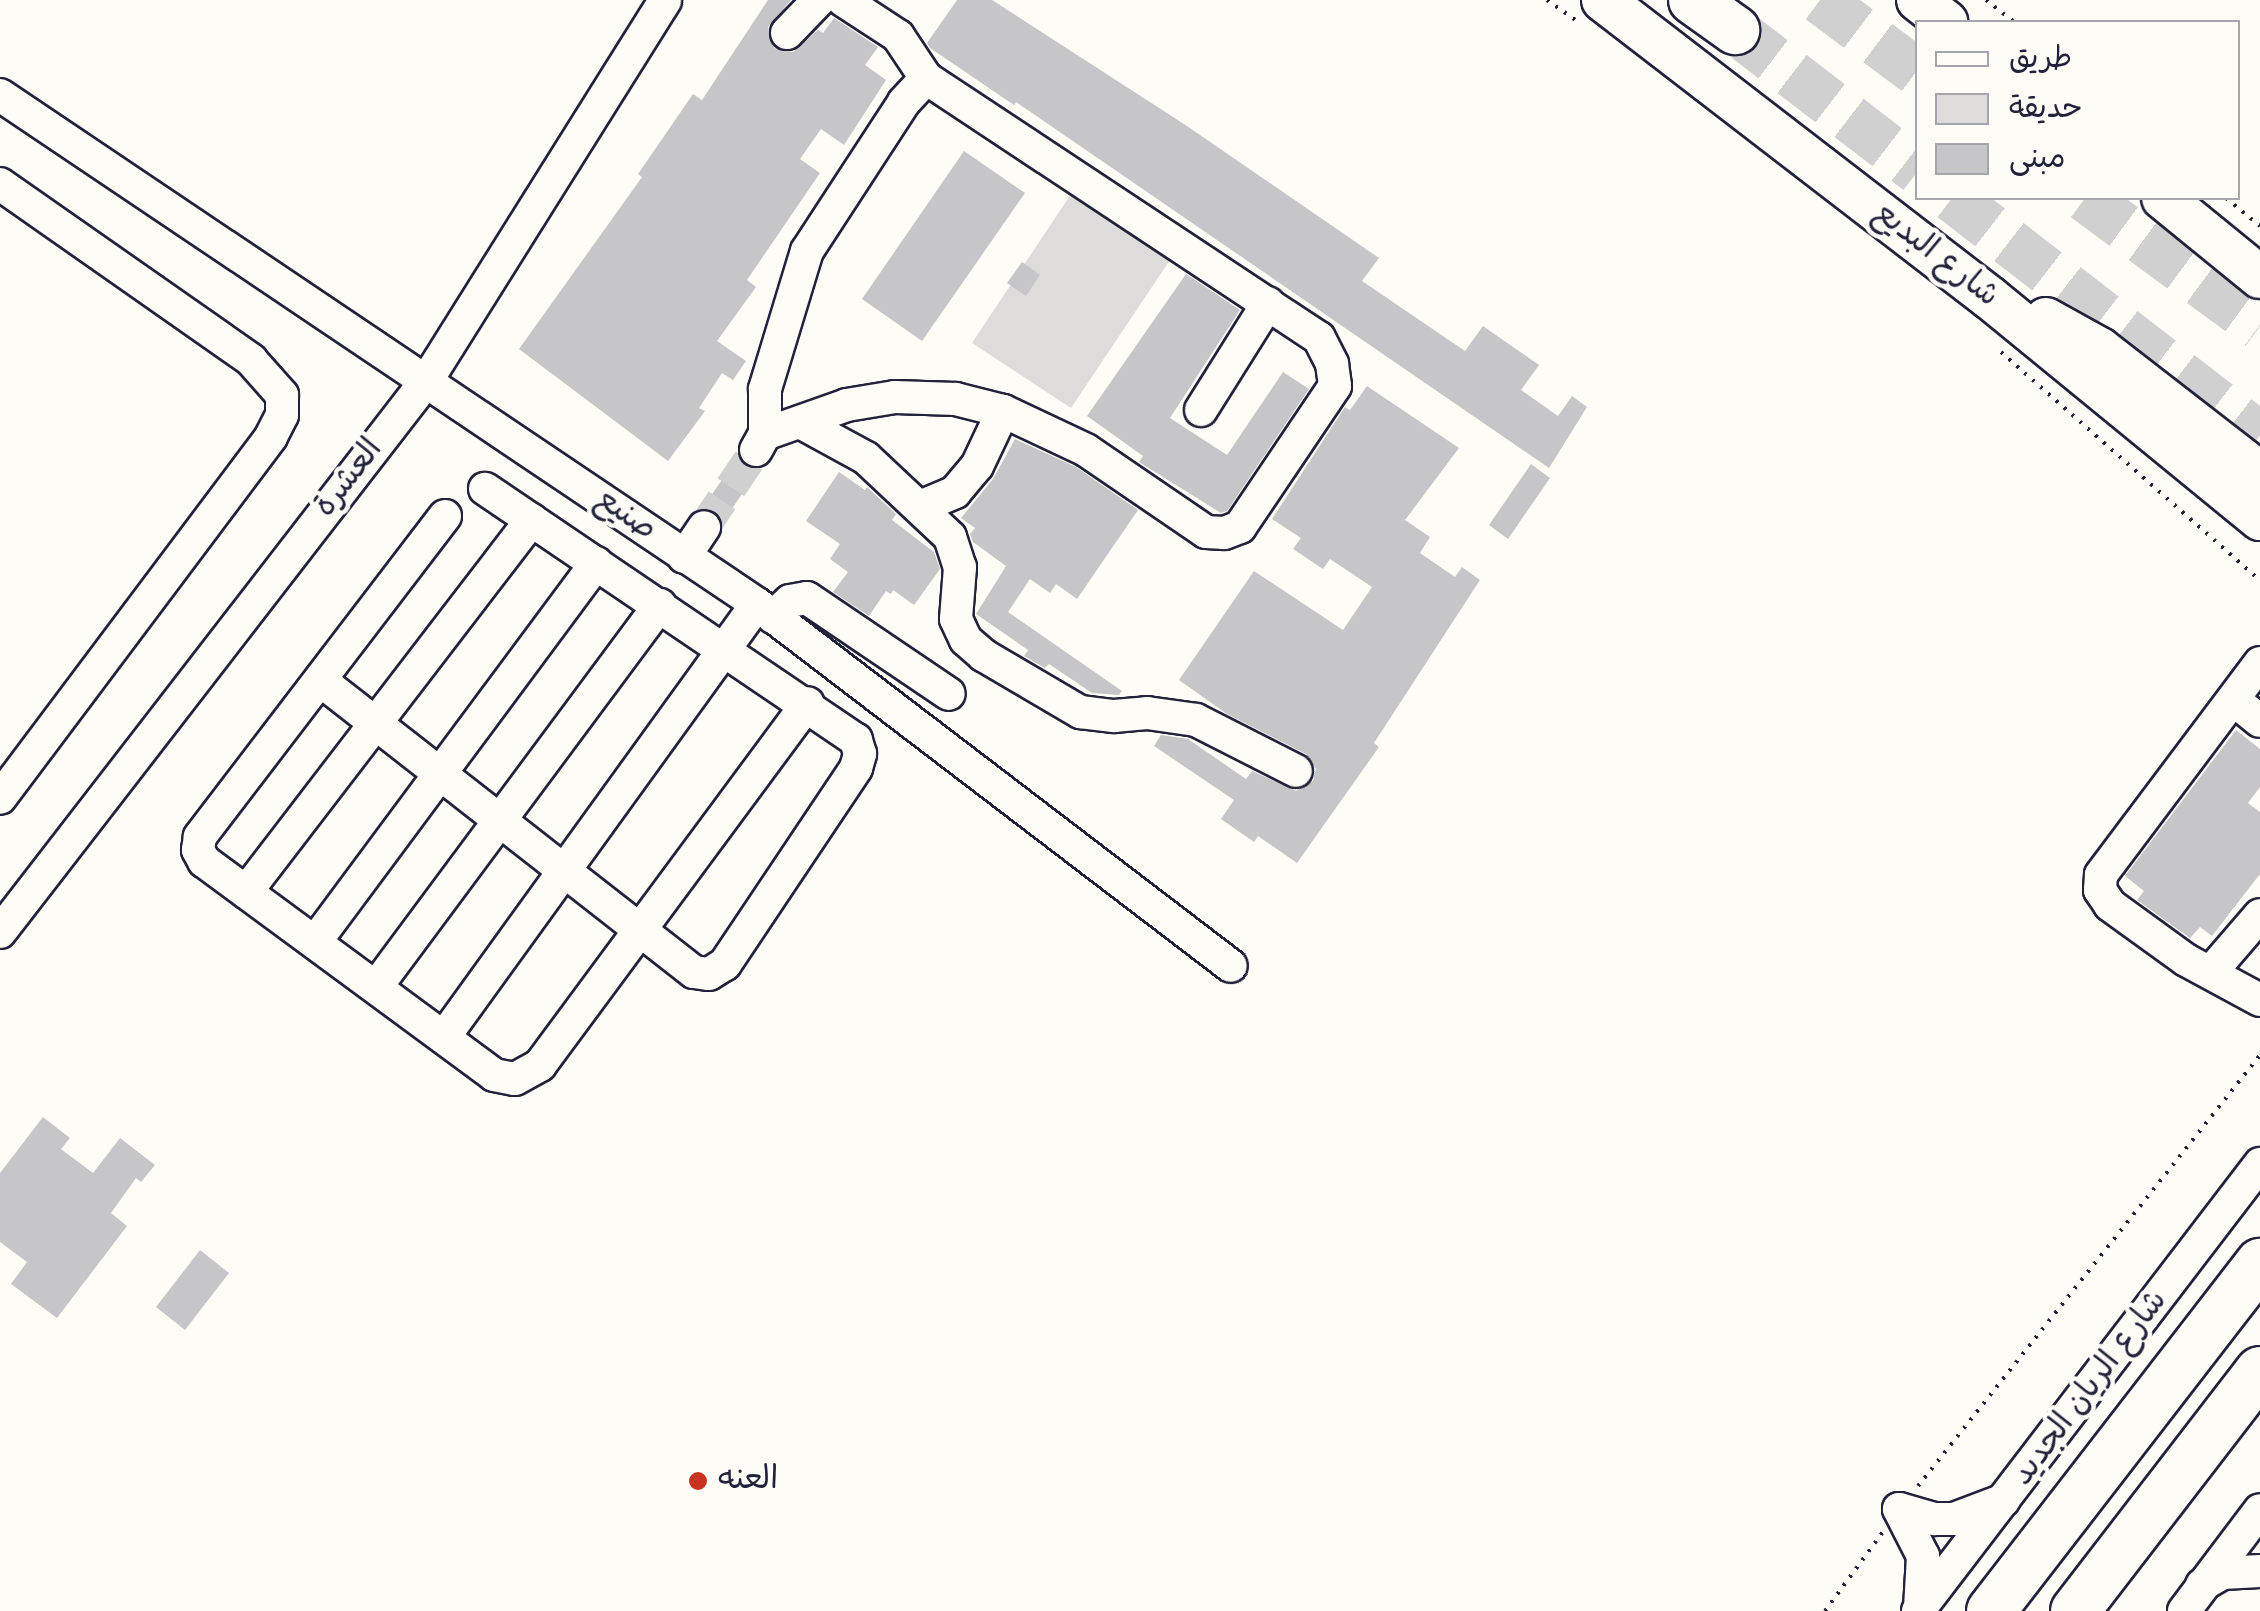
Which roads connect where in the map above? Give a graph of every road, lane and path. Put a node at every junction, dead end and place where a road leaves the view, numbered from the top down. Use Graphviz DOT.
graph roads {
  1 [pos="665,0"];
  2 [pos="819,0"];
  3 [pos="844,0"];
  4 [pos="1546,0"];
  5 [pos="1693,0"];
  6 [pos="1918,0"];
  7 [pos="1986,0"];
  8 [pos="1596,14"];
  9 [pos="1943,20"];
  10 [pos="2011,20"];
  11 [pos="1735,30"];
  12 [pos="787,32"];
  13 [pos="926,78"];
  14 [pos="0,94"];
  15 [pos="0,184"];
  16 [pos="2164,200"];
  17 [pos="2228,200"];
  18 [pos="2260,226"];
  19 [pos="2260,277"];
  20 [pos="1990,298"];
  21 [pos="1268,303"];
  22 [pos="1989,342"];
  23 [pos="427,380"];
  24 [pos="1003,410"];
  25 [pos="1201,410"];
  26 [pos="800,422"];
  27 [pos="2260,473"];
  28 [pos="485,489"];
  29 [pos="920,507"];
  30 [pos="445,516"];
  31 [pos="2260,519"];
  32 [pos="531,520"];
  33 [pos="704,528"];
  34 [pos="684,556"];
  35 [pos="596,563"];
  36 [pos="2260,580"];
  37 [pos="660,605"];
  38 [pos="765,611"];
  39 [pos="726,649"];
  40 [pos="2260,663"];
  41 [pos="320,680"];
  42 [pos="949,694"];
  43 [pos="2234,700"];
  44 [pos="808,704"];
  45 [pos="2260,722"];
  46 [pos="375,724"];
  47 [pos="1296,771"];
  48 [pos="440,774"];
  49 [pos="0,798"];
  50 [pos="500,821"];
  51 [pos="565,872"];
  52 [pos="246,892"];
  53 [pos="2260,915"];
  54 [pos="640,930"];
  55 [pos="0,932"];
  56 [pos="315,942"];
  57 [pos="1231,966"];
  58 [pos="2212,972"];
  59 [pos="376,987"];
  60 [pos="2260,1000"];
  61 [pos="444,1038"];
  62 [pos="2260,1054"];
  63 [pos="2260,1164"];
  64 [pos="2260,1263"];
  65 [pos="2248,1387"];
  66 [pos="2006,1499"];
  67 [pos="1899,1509"];
  68 [pos="2260,1510"];
  69 [pos="2260,1571"];
  70 [pos="2193,1598"];
  71 [pos="1919,1610"];
  72 [pos="1825,1611"];
  73 [pos="1991,1611"];
  74 [pos="2074,1611"];
  75 [pos="2111,1611"];
  1 -- 23 [label="street, العشرة"];
  2 -- 12 [label="street"];
  3 -- 13 [label="street"];
  4 -- 8 [label="path"];
  5 -- 11 [label="highway"];
  6 -- 9 [label="main road"];
  7 -- 10 [label="path"];
  8 -- 20 [label="main road, شارع البديع"];
  13 -- 21 [label="street"];
  13 -- 26 [label="street"];
  14 -- 23 [label="street, صنيع"];
  15 -- 49 [label="street"];
  16 -- 19 [label="main road"];
  17 -- 18 [label="path"];
  20 -- 27 [label="main road"];
  20 -- 31 [label="main road, شارع البديع"];
  21 -- 24 [label="street"];
  21 -- 25 [label="street"];
  22 -- 36 [label="path"];
  23 -- 34 [label="street, صنيع"];
  23 -- 55 [label="street, العشرة"];
  24 -- 26 [label="street"];
  24 -- 29 [label="street"];
  26 -- 29 [label="street"];
  28 -- 32 [label="street"];
  29 -- 47 [label="street"];
  30 -- 41 [label="street"];
  32 -- 35 [label="street"];
  32 -- 46 [label="street"];
  33 -- 34 [label="street"];
  34 -- 38 [label="street, صنيع"];
  35 -- 37 [label="street"];
  35 -- 48 [label="street"];
  37 -- 39 [label="street"];
  37 -- 50 [label="street"];
  38 -- 39 [label="street"];
  38 -- 42 [label="street"];
  38 -- 57 [label="street, صنيع"];
  39 -- 44 [label="street"];
  39 -- 51 [label="street"];
  40 -- 43 [label="street"];
  41 -- 46 [label="street"];
  41 -- 52 [label="street"];
  43 -- 45 [label="street"];
  43 -- 58 [label="street"];
  44 -- 54 [label="street"];
  44 -- 54 [label="street"];
  46 -- 48 [label="street"];
  46 -- 52 [label="street"];
  48 -- 50 [label="street"];
  48 -- 56 [label="street"];
  50 -- 51 [label="street"];
  50 -- 59 [label="street"];
  51 -- 54 [label="street"];
  51 -- 61 [label="street"];
  52 -- 56 [label="street"];
  53 -- 58 [label="street"];
  54 -- 61 [label="street"];
  56 -- 59 [label="street"];
  58 -- 60 [label="street"];
  59 -- 61 [label="street"];
  62 -- 67 [label="path"];
  63 -- 66 [label="street, شارع الريان الجديد"];
  64 -- 73 [label="highway, شارع الريان الجديد"];
  65 -- 74 [label="highway"];
  65 -- 75 [label="highway"];
  66 -- 67 [label="street"];
  66 -- 71 [label="street, شارع الريان الجديد"];
  67 -- 71 [label="street"];
  67 -- 72 [label="path"];
  68 -- 70 [label="street"];
  69 -- 70 [label="street"];
}
